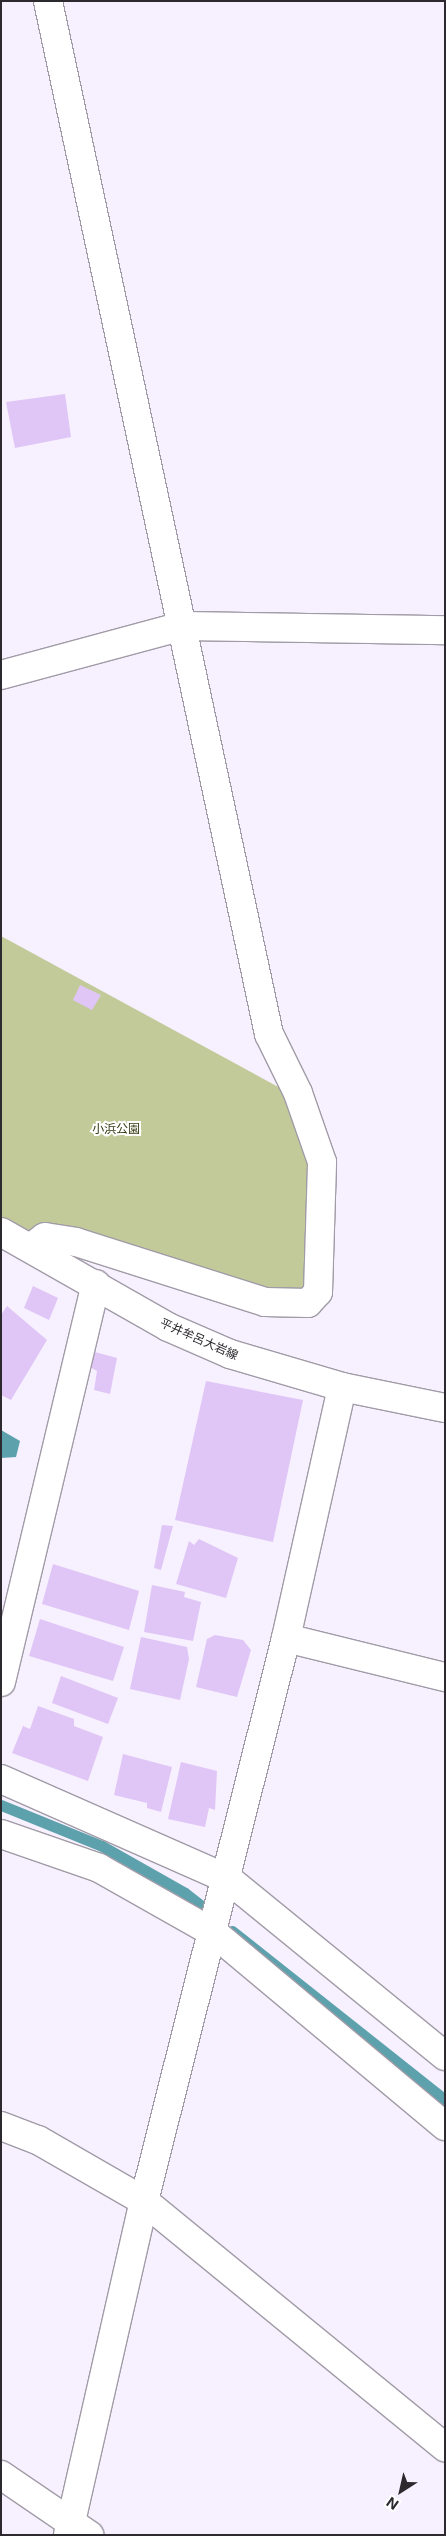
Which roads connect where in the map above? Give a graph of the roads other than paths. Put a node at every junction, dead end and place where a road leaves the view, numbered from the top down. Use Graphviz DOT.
graph roads {
  1 [pos="48,1"];
  2 [pos="183,626"];
  3 [pos="445,630"];
  4 [pos="1,675"];
  5 [pos="1,1232"];
  6 [pos="32,1247"];
  7 [pos="96,1284"];
  8 [pos="342,1387"];
  9 [pos="445,1408"];
  10 [pos="286,1638"];
  11 [pos="445,1677"];
  12 [pos="1,1682"];
  13 [pos="1,1779"];
  14 [pos="1,1834"];
  15 [pos="228,1879"];
  16 [pos="214,1933"];
  17 [pos="445,2056"];
  18 [pos="1,2126"];
  19 [pos="445,2126"];
  20 [pos="144,2201"];
  21 [pos="445,2447"];
  22 [pos="1,2475"];
  23 [pos="75,2530"];
  1 -- 2 [label="street"];
  2 -- 3 [label="street"];
  2 -- 4 [label="street"];
  2 -- 6 [label="street"];
  5 -- 6 [label="street, 平井牟呂大岩線"];
  6 -- 7 [label="street, 平井牟呂大岩線"];
  7 -- 8 [label="street, 平井牟呂大岩線"];
  7 -- 12 [label="street"];
  8 -- 9 [label="street, 平井牟呂大岩線"];
  8 -- 10 [label="street"];
  10 -- 11 [label="street"];
  10 -- 15 [label="street"];
  13 -- 15 [label="street"];
  14 -- 16 [label="street"];
  15 -- 16 [label="street"];
  15 -- 17 [label="street"];
  16 -- 19 [label="street"];
  16 -- 20 [label="street"];
  18 -- 20 [label="street"];
  20 -- 21 [label="street"];
  20 -- 23 [label="street"];
  22 -- 23 [label="street"];
}
